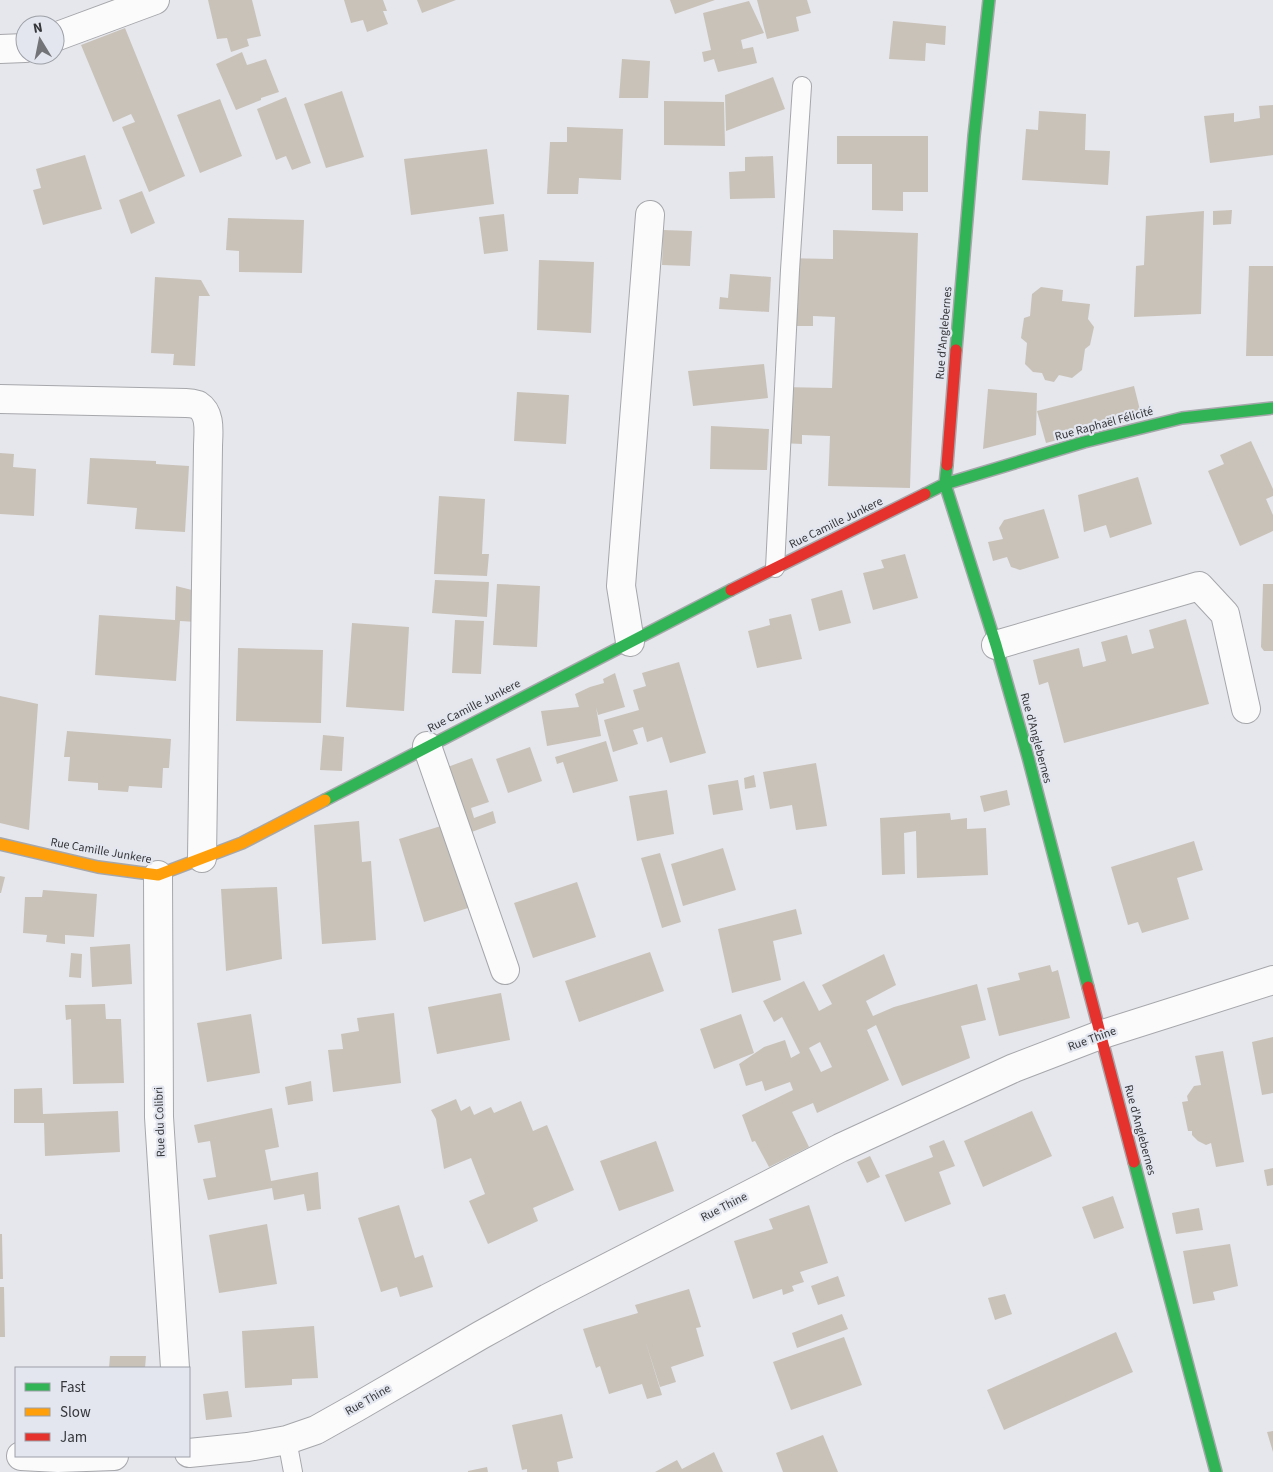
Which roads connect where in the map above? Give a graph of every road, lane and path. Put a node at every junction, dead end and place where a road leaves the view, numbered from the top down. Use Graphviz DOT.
graph roads {
  1 [pos="155,0"];
  2 [pos="989,0"];
  3 [pos="65,34"];
  4 [pos="15,48"];
  5 [pos="0,49"];
  6 [pos="802,86"];
  7 [pos="650,215"];
  8 [pos="0,399"];
  9 [pos="1273,408"];
  10 [pos="946,484"];
  11 [pos="775,568"];
  12 [pos="630,642"];
  13 [pos="996,646"];
  14 [pos="1246,709"];
  15 [pos="428,746"];
  16 [pos="0,844"];
  17 [pos="202,858"];
  18 [pos="158,875"];
  19 [pos="505,970"];
  20 [pos="1273,980"];
  21 [pos="1100,1035"];
  22 [pos="174,1367"];
  23 [pos="287,1440"];
  24 [pos="190,1453"];
  25 [pos="0,1455"];
  26 [pos="15,1456"];
  27 [pos="39,1457"];
  28 [pos="86,1457"];
  29 [pos="293,1472"];
  30 [pos="1216,1472"];
  1 -- 3 [label="street"];
  2 -- 10 [label="street, Rue d'Anglebernes"];
  4 -- 5 [label="street"];
  6 -- 11 [label="lane"];
  7 -- 12 [label="street"];
  8 -- 17 [label="street"];
  9 -- 10 [label="street, Rue Raphaël Félicité"];
  10 -- 11 [label="street, Rue Camille Junkere"];
  10 -- 13 [label="street, Rue d'Anglebernes"];
  11 -- 12 [label="street, Rue Camille Junkere"];
  12 -- 15 [label="street, Rue Camille Junkere"];
  13 -- 14 [label="street"];
  13 -- 21 [label="street, Rue d'Anglebernes"];
  15 -- 17 [label="street, Rue Camille Junkere"];
  15 -- 19 [label="street"];
  16 -- 18 [label="street, Rue Camille Junkere"];
  17 -- 18 [label="street, Rue Camille Junkere"];
  18 -- 22 [label="street, Rue du Colibri"];
  20 -- 21 [label="street, Rue Thine"];
  21 -- 23 [label="street, Rue Thine"];
  21 -- 30 [label="street, Rue d'Anglebernes"];
  23 -- 24 [label="street, Rue Thine"];
  23 -- 29 [label="lane"];
  25 -- 26 [label="street"];
  27 -- 28 [label="street"];
}
